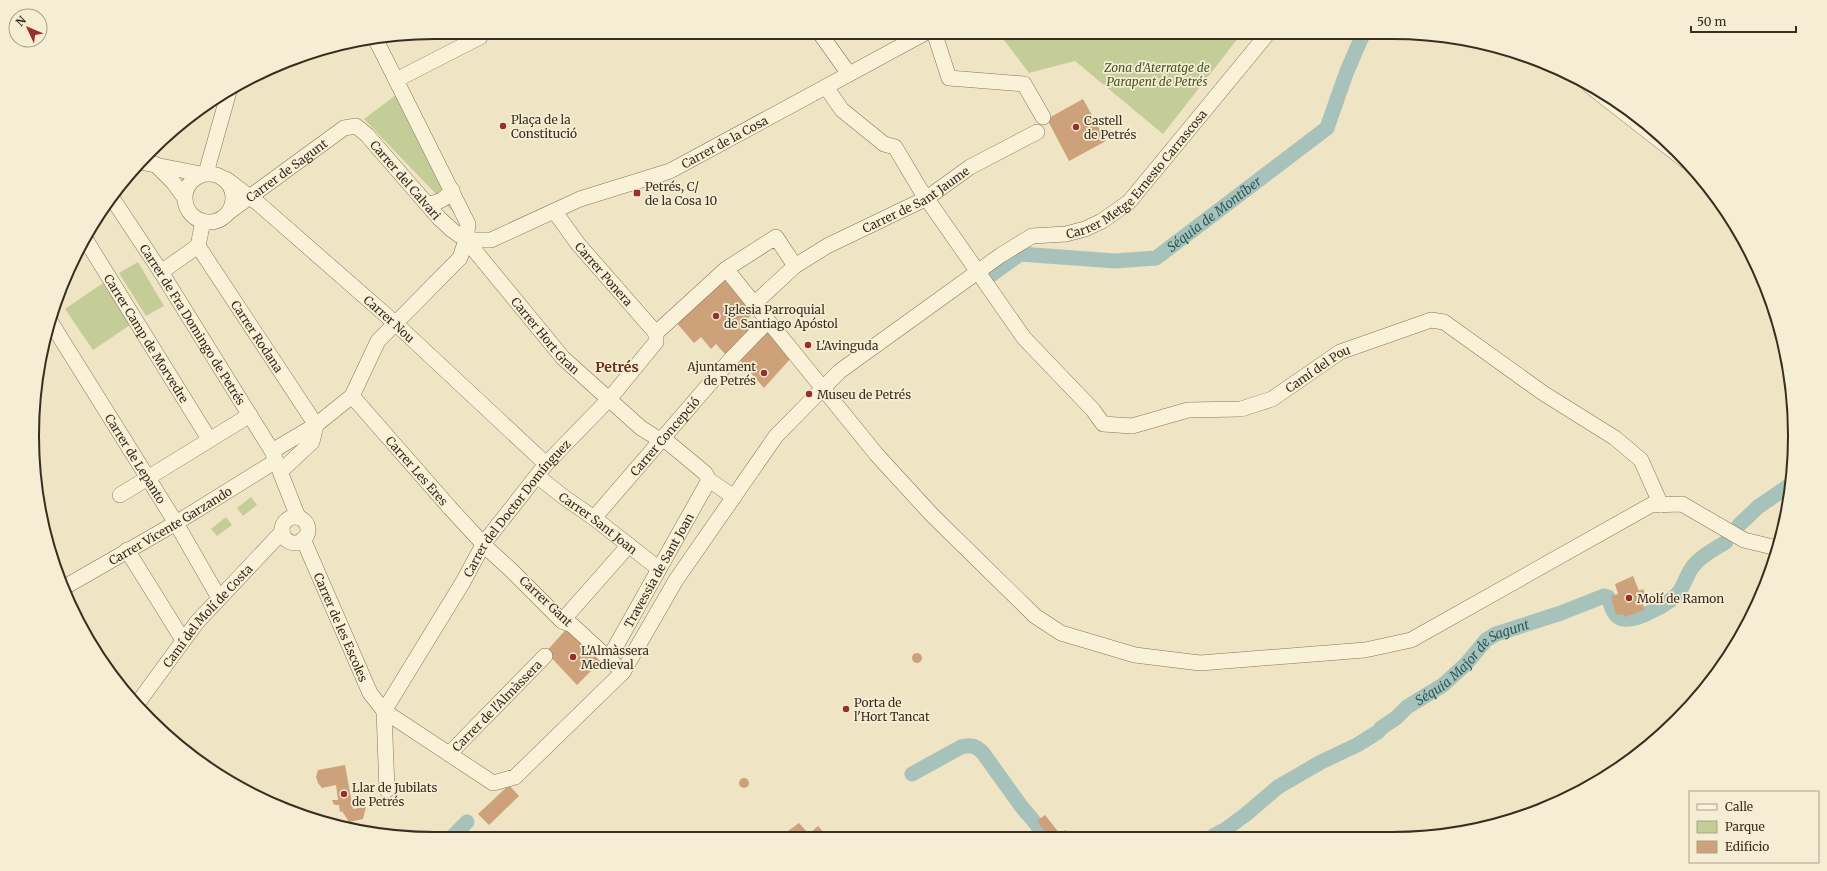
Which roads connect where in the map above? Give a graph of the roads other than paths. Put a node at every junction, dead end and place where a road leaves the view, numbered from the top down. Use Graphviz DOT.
graph roads {
  1 [pos="474,39"];
  2 [pos="824,39"];
  3 [pos="914,39"];
  4 [pos="936,39"];
  5 [pos="1264,39"];
  6 [pos="377,43"];
  7 [pos="850,74"];
  8 [pos="396,80"];
  9 [pos="826,87"];
  10 [pos="227,98"];
  11 [pos="1043,117"];
  12 [pos="344,128"];
  13 [pos="1037,132"];
  14 [pos="147,163"];
  15 [pos="204,174"];
  16 [pos="226,179"];
  17 [pos="452,190"];
  18 [pos="184,197"];
  19 [pos="250,198"];
  20 [pos="927,198"];
  21 [pos="115,202"];
  22 [pos="428,204"];
  23 [pos="229,212"];
  24 [pos="555,212"];
  25 [pos="204,221"];
  26 [pos="466,240"];
  27 [pos="88,244"];
  28 [pos="198,246"];
  29 [pos="795,266"];
  30 [pos="726,269"];
  31 [pos="978,271"];
  32 [pos="161,272"];
  33 [pos="754,304"];
  34 [pos="768,321"];
  35 [pos="395,323"];
  36 [pos="54,328"];
  37 [pos="656,333"];
  38 [pos="822,388"];
  39 [pos="352,396"];
  40 [pos="609,400"];
  41 [pos="250,415"];
  42 [pos="316,425"];
  43 [pos="209,439"];
  44 [pos="664,439"];
  45 [pos="276,461"];
  46 [pos="546,464"];
  47 [pos="537,476"];
  48 [pos="148,478"];
  49 [pos="709,480"];
  50 [pos="120,496"];
  51 [pos="734,497"];
  52 [pos="1661,504"];
  53 [pos="298,517"];
  54 [pos="594,518"];
  55 [pos="176,524"];
  56 [pos="282,532"];
  57 [pos="303,539"];
  58 [pos="484,543"];
  59 [pos="629,545"];
  60 [pos="1772,547"];
  61 [pos="127,550"];
  62 [pos="659,569"];
  63 [pos="68,585"];
  64 [pos="219,598"];
  65 [pos="562,620"];
  66 [pos="183,640"];
  67 [pos="545,656"];
  68 [pos="608,660"];
  69 [pos="623,672"];
  70 [pos="140,700"];
  71 [pos="384,711"];
  72 [pos="449,754"];
  73 [pos="493,783"];
  74 [pos="386,790"];
  1 -- 8 [label="street"];
  2 -- 7 [label="street"];
  3 -- 7 [label="street, Carrer de la Cosa"];
  4 -- 11 [label="street"];
  5 -- 31 [label="street, Carrer Metge Ernesto Carrascosa"];
  6 -- 8 [label="street"];
  7 -- 9 [label="street, Carrer de la Cosa"];
  8 -- 17 [label="street"];
  9 -- 20 [label="street, Camí del Pou"];
  9 -- 24 [label="street, Carrer de la Cosa"];
  10 -- 15 [label="street"];
  12 -- 19 [label="street, Carrer de Sagunt"];
  12 -- 22 [label="street, Carrer del Calvari"];
  13 -- 20 [label="street, Carrer de Sant Jaume"];
  14 -- 15 [label="street"];
  14 -- 18 [label="street"];
  15 -- 16 [label="street"];
  15 -- 18 [label="street"];
  16 -- 19 [label="street, Carrer Nou"];
  16 -- 23 [label="street"];
  17 -- 22 [label="street"];
  17 -- 26 [label="street"];
  18 -- 25 [label="street"];
  19 -- 23 [label="street, Carrer de Sagunt"];
  19 -- 35 [label="street, Carrer Nou"];
  20 -- 29 [label="street, Carrer de Sant Jaume"];
  20 -- 31 [label="street, Camí del Pou"];
  21 -- 32 [label="street, Carrer de Fra Domingo de Petrés"];
  22 -- 26 [label="street, Carrer del Calvari"];
  23 -- 25 [label="street"];
  24 -- 26 [label="street, Carrer de la Cosa"];
  24 -- 37 [label="street, Carrer Ponera"];
  25 -- 28 [label="street"];
  26 -- 35 [label="street"];
  26 -- 40 [label="street, Carrer Hort Gran"];
  27 -- 43 [label="street, Carrer Camp de Morvedre"];
  28 -- 32 [label="street"];
  28 -- 42 [label="street, Carrer Rodana"];
  29 -- 30 [label="street, Carrer del Doctor Domínguez"];
  29 -- 33 [label="street, Carrer de Sant Jaume"];
  30 -- 33 [label="street"];
  30 -- 37 [label="street, Carrer del Doctor Domínguez"];
  31 -- 38 [label="street, Carrer Metge Ernesto Carrascosa"];
  31 -- 52 [label="street, Camí del Pou"];
  32 -- 41 [label="street, Carrer de Fra Domingo de Petrés"];
  33 -- 34 [label="street"];
  34 -- 38 [label="street"];
  34 -- 44 [label="street, Carrer Concepció"];
  35 -- 39 [label="street"];
  35 -- 46 [label="street, Carrer Nou"];
  36 -- 48 [label="street, Carrer de Lepanto"];
  37 -- 40 [label="street, Carrer del Doctor Domínguez"];
  38 -- 51 [label="street, Carrer Metge Ernesto Carrascosa"];
  38 -- 52 [label="street"];
  39 -- 42 [label="street"];
  39 -- 58 [label="street, Carrer Les Eres"];
  40 -- 44 [label="street, Carrer Hort Gran"];
  40 -- 46 [label="street, Carrer del Doctor Domínguez"];
  41 -- 43 [label="street"];
  41 -- 45 [label="street, Carrer de Fra Domingo de Petrés"];
  42 -- 45 [label="street"];
  42 -- 45 [label="street"];
  43 -- 48 [label="street"];
  44 -- 49 [label="street, Carrer Hort Gran"];
  44 -- 54 [label="street, Carrer Concepció"];
  45 -- 53 [label="street"];
  45 -- 55 [label="street, Carrer Vicente Garzando"];
  46 -- 47 [label="street, Carrer del Doctor Domínguez"];
  47 -- 54 [label="street, Carrer Sant Joan"];
  47 -- 58 [label="street, Carrer del Doctor Domínguez"];
  48 -- 50 [label="street"];
  48 -- 55 [label="street, Carrer de Lepanto"];
  49 -- 51 [label="street, Carrer Hort Gran"];
  49 -- 62 [label="street, Travessia de Sant Joan"];
  51 -- 69 [label="street, Carrer Metge Ernesto Carrascosa"];
  52 -- 60 [label="street"];
  53 -- 56 [label="street"];
  53 -- 57 [label="street"];
  54 -- 59 [label="street, Carrer Sant Joan"];
  55 -- 61 [label="street, Carrer Vicente Garzando"];
  55 -- 64 [label="street, Carrer de Lepanto"];
  56 -- 57 [label="street"];
  56 -- 64 [label="street, Camí del Molí de Costa"];
  57 -- 71 [label="street, Carrer de les Escoles"];
  58 -- 65 [label="street, Carrer Gant"];
  58 -- 71 [label="street, Carrer del Doctor Domínguez"];
  59 -- 62 [label="street, Carrer Sant Joan"];
  59 -- 65 [label="street"];
  61 -- 63 [label="street, Carrer Vicente Garzando"];
  61 -- 66 [label="street"];
  62 -- 68 [label="street, Travessia de Sant Joan"];
  64 -- 66 [label="street, Camí del Molí de Costa"];
  65 -- 68 [label="street, Carrer Gant"];
  66 -- 70 [label="street, Camí del Molí de Costa"];
  67 -- 72 [label="street, Carrer de l'Almàssera"];
  68 -- 69 [label="street, Carrer Gant"];
  69 -- 73 [label="street, Carrer Metge Ernesto Carrascosa"];
  71 -- 72 [label="street, Carrer de les Escoles"];
  71 -- 74 [label="street"];
  72 -- 73 [label="street, Carrer de les Escoles"];
}
